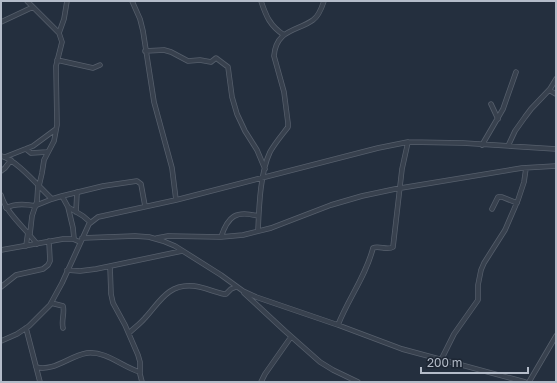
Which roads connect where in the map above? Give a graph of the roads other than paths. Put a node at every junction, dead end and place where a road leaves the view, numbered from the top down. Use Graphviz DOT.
graph roads {
  1 [pos="27,1"];
  2 [pos="67,1"];
  3 [pos="132,1"];
  4 [pos="261,1"];
  5 [pos="324,1"];
  6 [pos="33,7"];
  7 [pos="1,22"];
  8 [pos="59,34"];
  9 [pos="284,34"];
  10 [pos="145,51"];
  11 [pos="57,60"];
  12 [pos="100,65"];
  13 [pos="516,72"];
  14 [pos="556,79"];
  15 [pos="549,90"];
  16 [pos="556,94"];
  17 [pos="491,104"];
  18 [pos="498,119"];
  19 [pos="56,129"];
  20 [pos="408,142"];
  21 [pos="482,145"];
  22 [pos="508,146"];
  23 [pos="26,149"];
  24 [pos="556,149"];
  25 [pos="47,152"];
  26 [pos="3,156"];
  27 [pos="11,160"];
  28 [pos="556,166"];
  29 [pos="526,168"];
  30 [pos="266,169"];
  31 [pos="1,171"];
  32 [pos="264,177"];
  33 [pos="38,186"];
  34 [pos="400,188"];
  35 [pos="77,192"];
  36 [pos="1,195"];
  37 [pos="62,196"];
  38 [pos="52,200"];
  39 [pos="176,200"];
  40 [pos="517,203"];
  41 [pos="36,206"];
  42 [pos="145,206"];
  43 [pos="68,207"];
  44 [pos="6,208"];
  45 [pos="492,209"];
  46 [pos="1,210"];
  47 [pos="76,212"];
  48 [pos="258,216"];
  49 [pos="90,222"];
  50 [pos="258,232"];
  51 [pos="29,233"];
  52 [pos="221,237"];
  53 [pos="74,239"];
  54 [pos="155,239"];
  55 [pos="81,240"];
  56 [pos="49,241"];
  57 [pos="37,244"];
  58 [pos="26,246"];
  59 [pos="1,250"];
  60 [pos="182,251"];
  61 [pos="110,266"];
  62 [pos="67,270"];
  63 [pos="236,286"];
  64 [pos="1,287"];
  65 [pos="243,291"];
  66 [pos="51,303"];
  67 [pos="338,325"];
  68 [pos="26,328"];
  69 [pos="63,328"];
  70 [pos="129,333"];
  71 [pos="556,336"];
  72 [pos="291,337"];
  73 [pos="1,341"];
  74 [pos="441,360"];
  75 [pos="36,367"];
  76 [pos="140,372"];
  77 [pos="40,382"];
  78 [pos="142,382"];
  79 [pos="261,382"];
  80 [pos="358,382"];
  81 [pos="525,382"];
  82 [pos="529,382"];
  1 -- 6 [label="street"];
  2 -- 8 [label="street"];
  3 -- 10 [label="street"];
  4 -- 9 [label="street"];
  5 -- 9 [label="street"];
  6 -- 7 [label="street"];
  6 -- 8 [label="street"];
  8 -- 11 [label="street"];
  9 -- 30 [label="street"];
  10 -- 30 [label="street"];
  10 -- 39 [label="street"];
  11 -- 12 [label="street"];
  11 -- 19 [label="street"];
  13 -- 18 [label="street"];
  14 -- 15 [label="street"];
  15 -- 16 [label="street"];
  15 -- 22 [label="street"];
  17 -- 18 [label="street"];
  18 -- 21 [label="street"];
  19 -- 23 [label="street"];
  19 -- 25 [label="street"];
  20 -- 21 [label="street"];
  20 -- 32 [label="street"];
  20 -- 34 [label="street"];
  21 -- 22 [label="street"];
  22 -- 24 [label="street"];
  23 -- 25 [label="street"];
  23 -- 26 [label="street"];
  25 -- 33 [label="street"];
  26 -- 27 [label="street"];
  27 -- 31 [label="street"];
  27 -- 33 [label="street"];
  28 -- 29 [label="street"];
  29 -- 34 [label="street"];
  29 -- 40 [label="street"];
  30 -- 32 [label="street"];
  32 -- 39 [label="street"];
  32 -- 48 [label="street"];
  33 -- 38 [label="street"];
  33 -- 41 [label="street"];
  34 -- 50 [label="street"];
  34 -- 67 [label="street"];
  35 -- 37 [label="street"];
  35 -- 42 [label="street"];
  35 -- 47 [label="street"];
  36 -- 44 [label="street"];
  37 -- 38 [label="street"];
  37 -- 43 [label="street"];
  38 -- 41 [label="street"];
  39 -- 42 [label="street"];
  40 -- 45 [label="street"];
  40 -- 74 [label="street"];
  41 -- 44 [label="street"];
  41 -- 51 [label="street"];
  42 -- 49 [label="street"];
  43 -- 47 [label="street"];
  43 -- 53 [label="street"];
  44 -- 46 [label="street"];
  44 -- 51 [label="street"];
  47 -- 49 [label="street"];
  48 -- 50 [label="street"];
  48 -- 52 [label="street"];
  49 -- 55 [label="street"];
  50 -- 52 [label="street"];
  51 -- 57 [label="street"];
  51 -- 58 [label="street"];
  52 -- 54 [label="street"];
  53 -- 55 [label="street"];
  53 -- 56 [label="street"];
  54 -- 55 [label="street"];
  54 -- 60 [label="street"];
  55 -- 62 [label="street"];
  56 -- 57 [label="street"];
  56 -- 64 [label="street"];
  57 -- 58 [label="street"];
  58 -- 59 [label="street"];
  60 -- 61 [label="street"];
  60 -- 63 [label="street"];
  61 -- 62 [label="street"];
  61 -- 70 [label="street"];
  62 -- 66 [label="street"];
  63 -- 65 [label="street"];
  63 -- 70 [label="street"];
  65 -- 67 [label="street"];
  65 -- 72 [label="street"];
  66 -- 68 [label="street"];
  66 -- 69 [label="street"];
  67 -- 74 [label="street"];
  68 -- 73 [label="street"];
  68 -- 75 [label="street"];
  70 -- 76 [label="street"];
  71 -- 82 [label="street"];
  72 -- 79 [label="street"];
  72 -- 80 [label="street"];
  74 -- 81 [label="street"];
  75 -- 76 [label="street"];
  75 -- 77 [label="street"];
  76 -- 78 [label="street"];
}
